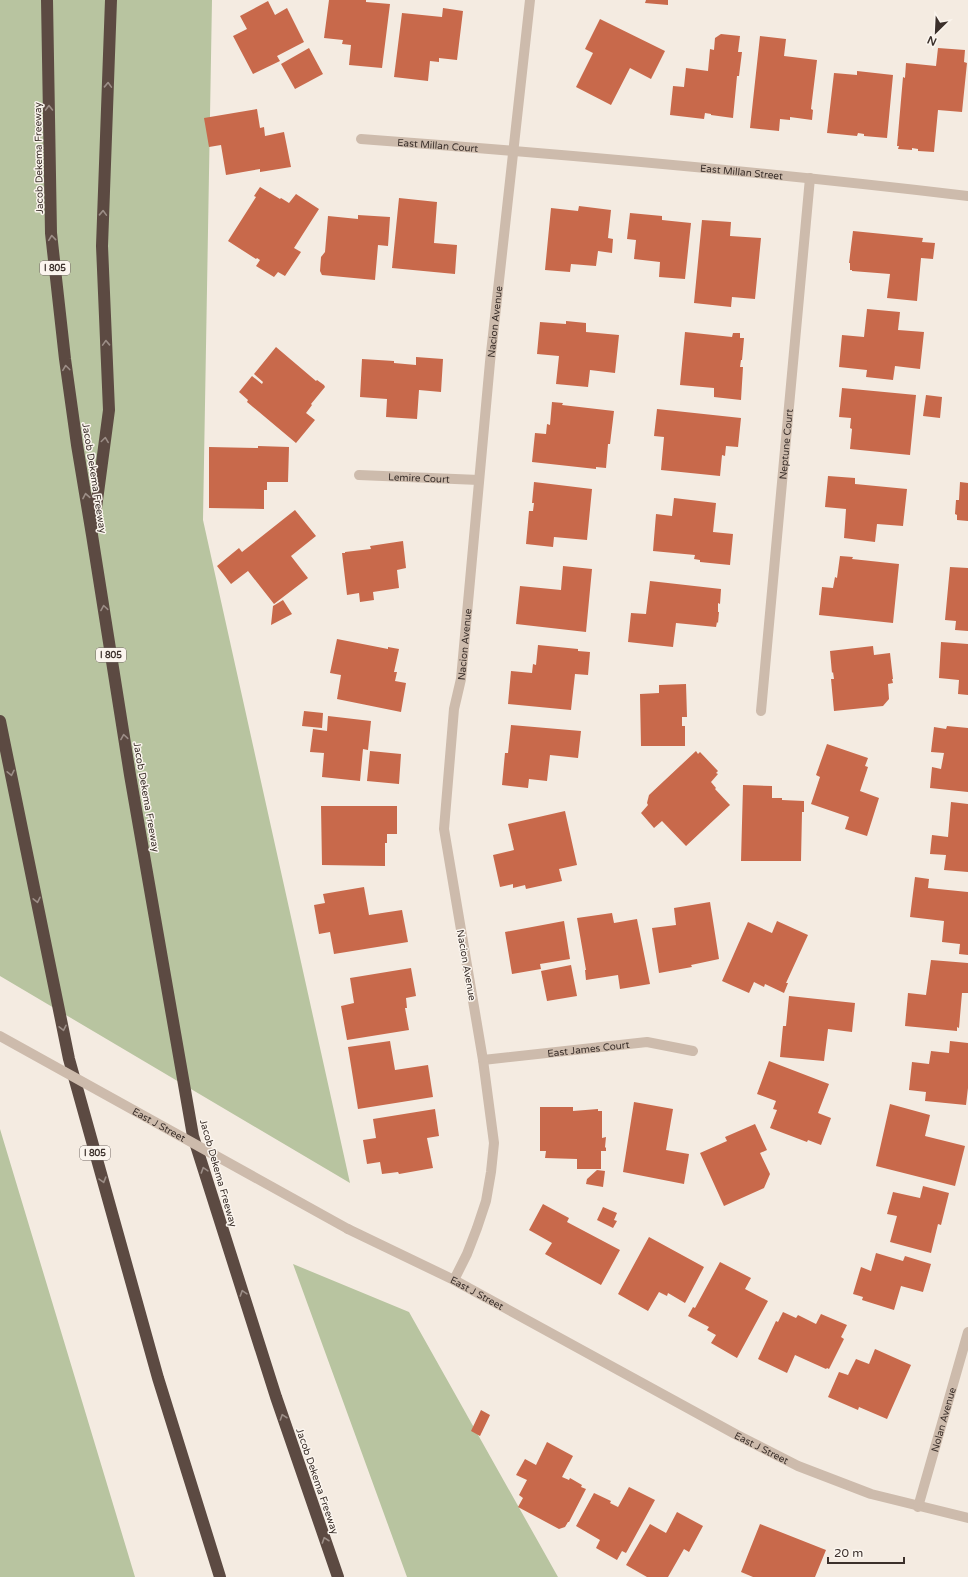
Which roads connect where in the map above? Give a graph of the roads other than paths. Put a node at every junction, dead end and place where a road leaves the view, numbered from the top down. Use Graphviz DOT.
graph roads {
  1 [pos="47,0"];
  2 [pos="111,0"];
  3 [pos="530,0"];
  4 [pos="361,138"];
  5 [pos="514,151"];
  6 [pos="810,178"];
  7 [pos="968,196"];
  8 [pos="359,475"];
  9 [pos="479,480"];
  10 [pos="92,534"];
  11 [pos="761,711"];
  12 [pos="0,721"];
  13 [pos="0,1036"];
  14 [pos="693,1051"];
  15 [pos="483,1060"];
  16 [pos="454,1280"];
  17 [pos="968,1332"];
  18 [pos="918,1507"];
  19 [pos="968,1518"];
  20 [pos="220,1577"];
  21 [pos="338,1577"];
  10 -- 1 [label="highway, Jacob Dekema Freeway / I 805, one-way"];
  10 -- 2 [label="highway, one-way"];
  3 -- 5 [label="street, Nacion Avenue"];
  4 -- 5 [label="street, East Millan Court"];
  5 -- 6 [label="street, East Millan Street"];
  5 -- 9 [label="street, Nacion Avenue"];
  6 -- 7 [label="street, East Millan Street"];
  6 -- 11 [label="street, Neptune Court"];
  8 -- 9 [label="street, Lemire Court"];
  9 -- 15 [label="street, Nacion Avenue"];
  21 -- 10 [label="highway, Jacob Dekema Freeway / I 805, one-way"];
  12 -- 20 [label="highway, I 805, one-way"];
  13 -- 16 [label="street, East J Street, bridge"];
  14 -- 15 [label="street, East James Court"];
  15 -- 16 [label="street, Nacion Avenue"];
  16 -- 18 [label="street, East J Street"];
  17 -- 18 [label="street, Nolan Avenue"];
  18 -- 19 [label="street, East J Street"];
}
